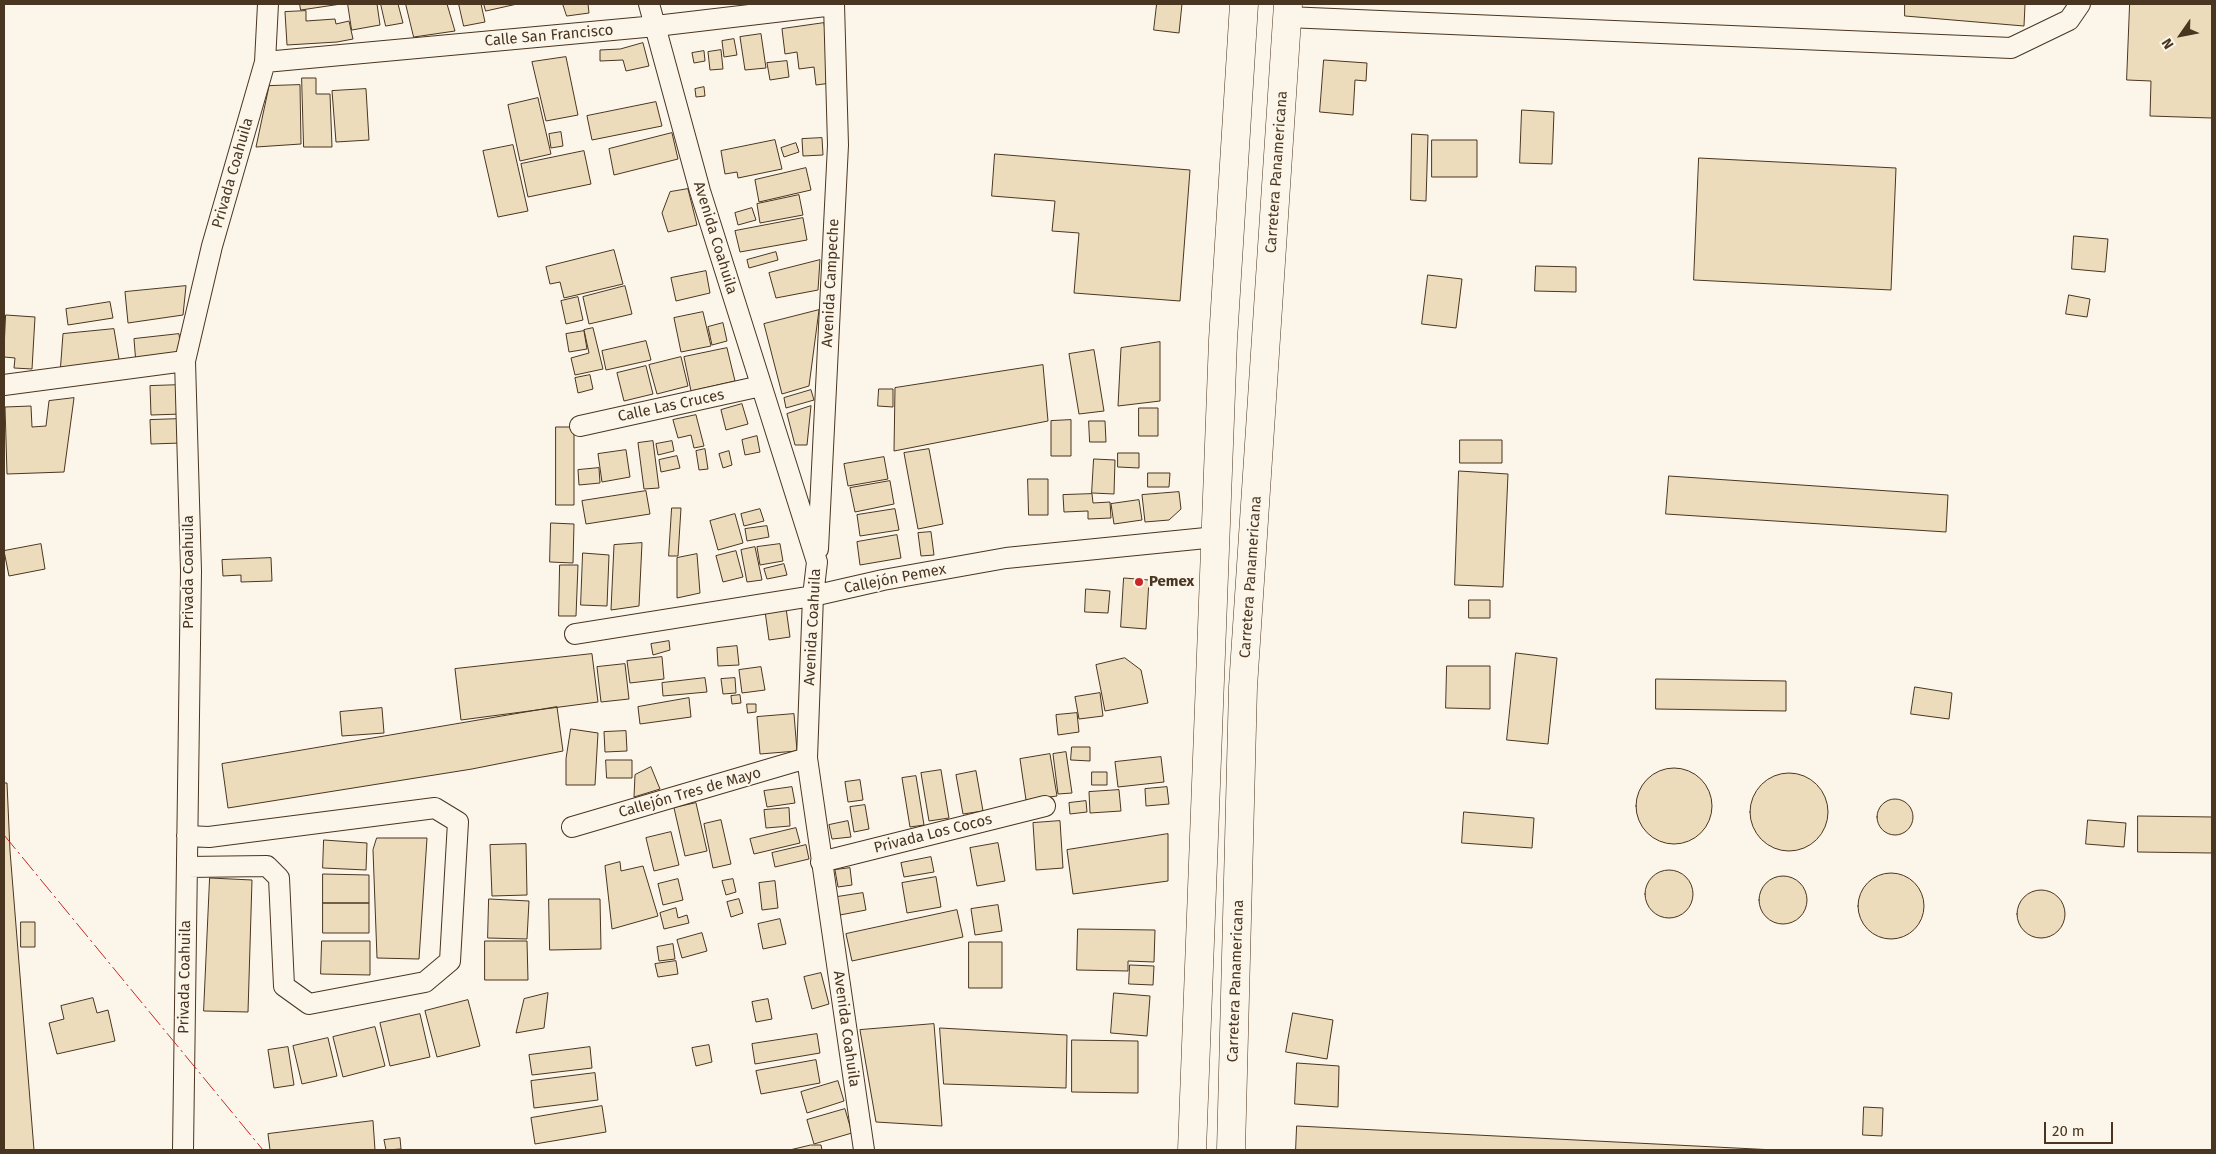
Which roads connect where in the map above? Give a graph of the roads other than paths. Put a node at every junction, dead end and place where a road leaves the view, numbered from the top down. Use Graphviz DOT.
graph roads {
  1 [pos="268,4"];
  2 [pos="649,4"];
  3 [pos="834,4"];
  4 [pos="1244,4"];
  5 [pos="2080,4"];
  6 [pos="1288,10"];
  7 [pos="656,26"];
  8 [pos="265,62"];
  9 [pos="185,361"];
  10 [pos="4,386"];
  11 [pos="761,386"];
  12 [pos="580,426"];
  13 [pos="1216,536"];
  14 [pos="817,562"];
  15 [pos="813,596"];
  16 [pos="575,634"];
  17 [pos="807,758"];
  18 [pos="1045,806"];
  19 [pos="572,827"];
  20 [pos="187,836"];
  21 [pos="821,862"];
  22 [pos="187,867"];
  23 [pos="183,1150"];
  24 [pos="864,1150"];
  25 [pos="1192,1150"];
  26 [pos="1231,1150"];
  1 -- 8 [label="street, Privada Coahuila"];
  2 -- 7 [label="street, Avenida Coahuila"];
  3 -- 7 [label="street, Calle San Francisco"];
  3 -- 14 [label="street, Avenida Campeche"];
  4 -- 13 [label="main road"];
  5 -- 6 [label="street"];
  6 -- 26 [label="main road, Carretera Panamericana"];
  7 -- 8 [label="street, Calle San Francisco"];
  7 -- 11 [label="street, Avenida Coahuila"];
  8 -- 9 [label="street, Privada Coahuila"];
  9 -- 10 [label="street"];
  9 -- 20 [label="street, Privada Coahuila"];
  11 -- 12 [label="street, Calle Las Cruces"];
  11 -- 14 [label="street, Avenida Coahuila"];
  13 -- 15 [label="street, Callejón Pemex"];
  13 -- 25 [label="main road"];
  14 -- 15 [label="street, Avenida Coahuila"];
  15 -- 16 [label="street, Callejón Pemex"];
  15 -- 17 [label="street, Avenida Coahuila"];
  17 -- 19 [label="street, Callejón Tres de Mayo"];
  17 -- 21 [label="street, Avenida Coahuila"];
  18 -- 21 [label="street, Privada Los Cocos"];
  20 -- 22 [label="street, Privada Coahuila"];
  20 -- 22 [label="street"];
  21 -- 24 [label="street, Avenida Coahuila"];
  22 -- 23 [label="street, Privada Coahuila"];
}
